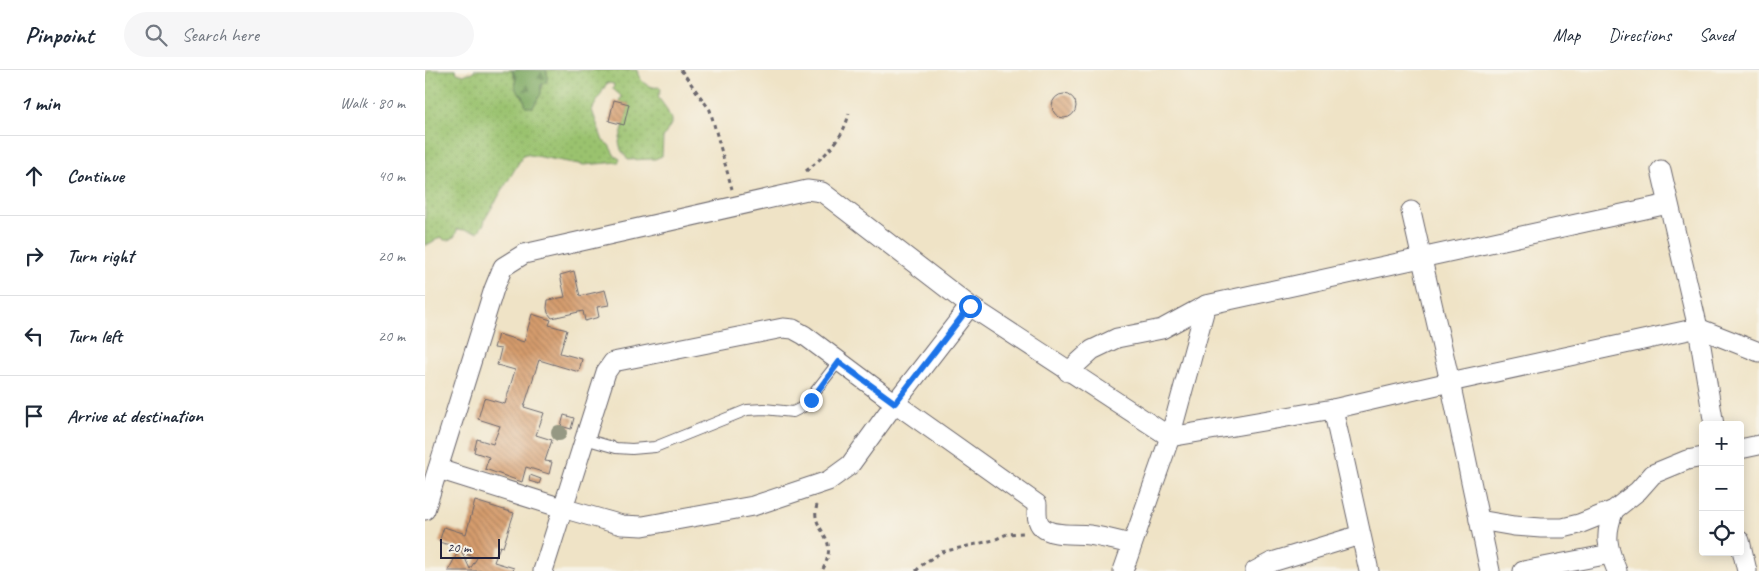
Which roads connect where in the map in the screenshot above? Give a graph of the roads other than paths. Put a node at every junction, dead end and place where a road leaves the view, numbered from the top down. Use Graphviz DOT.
graph roads {
  1 [pos="1661,170"];
  2 [pos="1668,204"];
  3 [pos="1411,211"];
  4 [pos="1422,257"];
  5 [pos="970,306"];
  6 [pos="1206,306"];
  7 [pos="1698,328"];
  8 [pos="1759,352"];
  9 [pos="839,362"];
  10 [pos="1068,372"];
  11 [pos="1450,382"];
  12 [pos="895,403"];
  13 [pos="1333,410"];
  14 [pos="1713,421"];
  15 [pos="1169,437"];
  16 [pos="585,440"];
  17 [pos="1759,445"];
  18 [pos="1744,447"];
  19 [pos="1699,458"];
  20 [pos="438,469"];
  21 [pos="562,508"];
  22 [pos="425,510"];
  23 [pos="1614,510"];
  24 [pos="1479,520"];
  25 [pos="1360,535"];
  26 [pos="1132,544"];
  27 [pos="1744,556"];
  28 [pos="1614,563"];
  29 [pos="543,571"];
  30 [pos="1123,571"];
  31 [pos="1255,571"];
  32 [pos="1369,571"];
  33 [pos="1490,571"];
  34 [pos="1523,571"];
  35 [pos="1747,571"];
  1 -- 2 [label="street"];
  2 -- 4 [label="street"];
  2 -- 7 [label="street"];
  3 -- 4 [label="street"];
  4 -- 6 [label="street"];
  4 -- 11 [label="street"];
  5 -- 10 [label="street"];
  5 -- 12 [label="street"];
  5 -- 20 [label="street"];
  6 -- 10 [label="street"];
  6 -- 15 [label="street"];
  7 -- 8 [label="street"];
  7 -- 11 [label="street"];
  7 -- 14 [label="street"];
  9 -- 12 [label="street"];
  9 -- 16 [label="lane"];
  9 -- 16 [label="street"];
  10 -- 15 [label="street"];
  11 -- 13 [label="street"];
  11 -- 24 [label="street"];
  12 -- 21 [label="street"];
  12 -- 26 [label="street"];
  13 -- 15 [label="street"];
  13 -- 25 [label="street"];
  15 -- 26 [label="street"];
  16 -- 21 [label="street"];
  17 -- 18 [label="street"];
  19 -- 23 [label="street"];
  20 -- 21 [label="street"];
  20 -- 22 [label="street"];
  21 -- 29 [label="street"];
  23 -- 24 [label="street"];
  23 -- 28 [label="street"];
  24 -- 33 [label="street"];
  25 -- 31 [label="street"];
  25 -- 32 [label="street"];
  26 -- 30 [label="street"];
  27 -- 35 [label="street"];
  28 -- 34 [label="street"];
}
